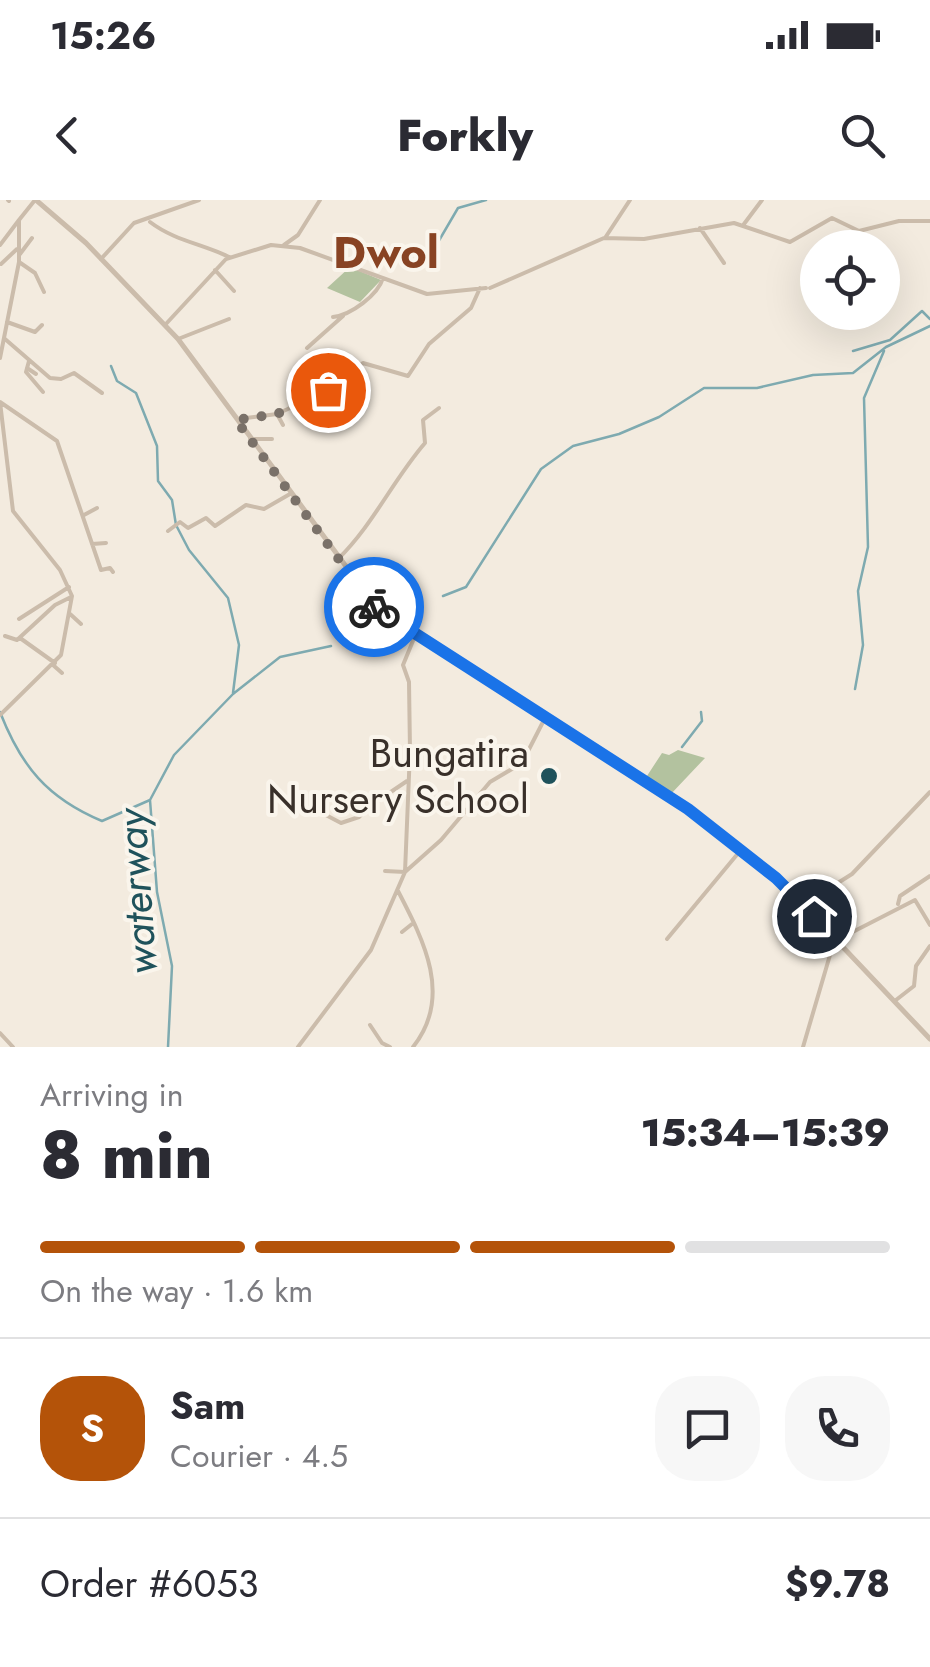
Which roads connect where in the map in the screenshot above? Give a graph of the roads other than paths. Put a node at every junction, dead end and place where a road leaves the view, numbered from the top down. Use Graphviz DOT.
graph roads {
  1 [pos="199,200"];
  2 [pos="320,200"];
  3 [pos="630,200"];
  4 [pos="762,200"];
  5 [pos="39,201"];
  6 [pos="149,221"];
  7 [pos="930,221"];
  8 [pos="744,224"];
  9 [pos="700,228"];
  10 [pos="16,230"];
  11 [pos="32,238"];
  12 [pos="604,238"];
  13 [pos="0,245"];
  14 [pos="284,245"];
  15 [pos="18,255"];
  16 [pos="229,257"];
  17 [pos="101,258"];
  18 [pos="724,263"];
  19 [pos="1,264"];
  20 [pos="215,270"];
  21 [pos="383,278"];
  22 [pos="485,288"];
  23 [pos="234,291"];
  24 [pos="44,292"];
  25 [pos="12,294"];
  26 [pos="19,296"];
  27 [pos="344,316"];
  28 [pos="333,318"];
  29 [pos="229,320"];
  30 [pos="4,324"];
  31 [pos="42,325"];
  32 [pos="165,325"];
  33 [pos="4,338"];
  34 [pos="178,339"];
  35 [pos="307,348"];
  36 [pos="0,356"];
  37 [pos="28,365"];
  38 [pos="36,374"];
  39 [pos="44,392"];
  40 [pos="102,392"];
  41 [pos="0,402"];
  42 [pos="439,408"];
  43 [pos="277,414"];
  44 [pos="236,420"];
  45 [pos="283,425"];
  46 [pos="250,439"];
  47 [pos="272,440"];
  48 [pos="290,494"];
  49 [pos="98,508"];
  50 [pos="83,516"];
  51 [pos="168,531"];
  52 [pos="106,543"];
  53 [pos="92,544"];
  54 [pos="338,560"];
  55 [pos="113,572"];
  56 [pos="69,587"];
  57 [pos="72,598"];
  58 [pos="70,613"];
  59 [pos="19,619"];
  60 [pos="82,624"];
  61 [pos="5,636"];
  62 [pos="415,636"];
  63 [pos="20,638"];
  64 [pos="54,664"];
  65 [pos="62,673"];
  66 [pos="0,715"];
  67 [pos="546,716"];
  68 [pos="407,781"];
  69 [pos="930,792"];
  70 [pos="370,806"];
  71 [pos="375,812"];
  72 [pos="322,814"];
  73 [pos="740,851"];
  74 [pos="385,871"];
  75 [pos="405,872"];
  76 [pos="930,876"];
  77 [pos="398,891"];
  78 [pos="804,905"];
  79 [pos="899,906"];
  80 [pos="412,924"];
  81 [pos="930,925"];
  82 [pos="402,932"];
  83 [pos="667,939"];
  84 [pos="836,939"];
  85 [pos="930,946"];
  86 [pos="896,1000"];
  87 [pos="370,1025"];
  88 [pos="0,1033"];
  89 [pos="929,1036"];
  90 [pos="13,1047"];
  91 [pos="298,1047"];
  92 [pos="390,1047"];
  93 [pos="413,1047"];
  94 [pos="803,1047"];
  1 -- 6 [label="street"];
  2 -- 14 [label="street"];
  3 -- 12 [label="street"];
  4 -- 8 [label="street"];
  5 -- 10 [label="street"];
  5 -- 17 [label="street"];
  6 -- 16 [label="street"];
  6 -- 17 [label="street"];
  7 -- 8 [label="street"];
  8 -- 9 [label="street"];
  9 -- 12 [label="street"];
  9 -- 18 [label="street"];
  10 -- 13 [label="street"];
  10 -- 15 [label="street"];
  11 -- 15 [label="street"];
  12 -- 22 [label="street"];
  14 -- 16 [label="street"];
  14 -- 21 [label="street"];
  15 -- 19 [label="street"];
  15 -- 24 [label="street"];
  15 -- 25 [label="street"];
  16 -- 20 [label="street"];
  17 -- 32 [label="street"];
  20 -- 23 [label="street"];
  20 -- 32 [label="street"];
  21 -- 22 [label="street"];
  21 -- 27 [label="street"];
  22 -- 43 [label="street"];
  25 -- 26 [label="street"];
  25 -- 30 [label="street"];
  27 -- 28 [label="street"];
  27 -- 35 [label="street"];
  29 -- 34 [label="street"];
  30 -- 31 [label="street"];
  30 -- 33 [label="street"];
  32 -- 34 [label="street"];
  33 -- 36 [label="street"];
  33 -- 37 [label="street"];
  34 -- 44 [label="street"];
  37 -- 38 [label="street"];
  37 -- 39 [label="street"];
  37 -- 40 [label="street"];
  41 -- 50 [label="street"];
  41 -- 56 [label="street"];
  42 -- 54 [label="street"];
  43 -- 44 [label="street"];
  43 -- 45 [label="street"];
  44 -- 46 [label="street"];
  46 -- 47 [label="street"];
  46 -- 48 [label="street"];
  48 -- 51 [label="street"];
  48 -- 54 [label="street"];
  49 -- 50 [label="street"];
  50 -- 53 [label="street"];
  52 -- 53 [label="street"];
  53 -- 55 [label="street"];
  54 -- 62 [label="street"];
  56 -- 57 [label="street"];
  56 -- 59 [label="street"];
  57 -- 58 [label="street"];
  57 -- 63 [label="street"];
  58 -- 60 [label="street"];
  58 -- 64 [label="street"];
  61 -- 63 [label="street"];
  62 -- 67 [label="street"];
  62 -- 68 [label="street"];
  63 -- 64 [label="street"];
  64 -- 65 [label="street"];
  64 -- 66 [label="street"];
  67 -- 73 [label="street"];
  67 -- 75 [label="street"];
  68 -- 70 [label="street"];
  68 -- 75 [label="street"];
  69 -- 78 [label="street"];
  70 -- 71 [label="street"];
  70 -- 72 [label="street"];
  73 -- 78 [label="street"];
  73 -- 83 [label="street"];
  74 -- 75 [label="street"];
  75 -- 77 [label="street"];
  76 -- 79 [label="street"];
  77 -- 80 [label="street"];
  77 -- 91 [label="street"];
  78 -- 84 [label="street"];
  79 -- 81 [label="street"];
  79 -- 84 [label="street"];
  80 -- 82 [label="street"];
  80 -- 93 [label="street"];
  84 -- 86 [label="street"];
  84 -- 94 [label="street"];
  85 -- 86 [label="street"];
  86 -- 89 [label="street"];
  87 -- 92 [label="street"];
  88 -- 90 [label="street"];
}
